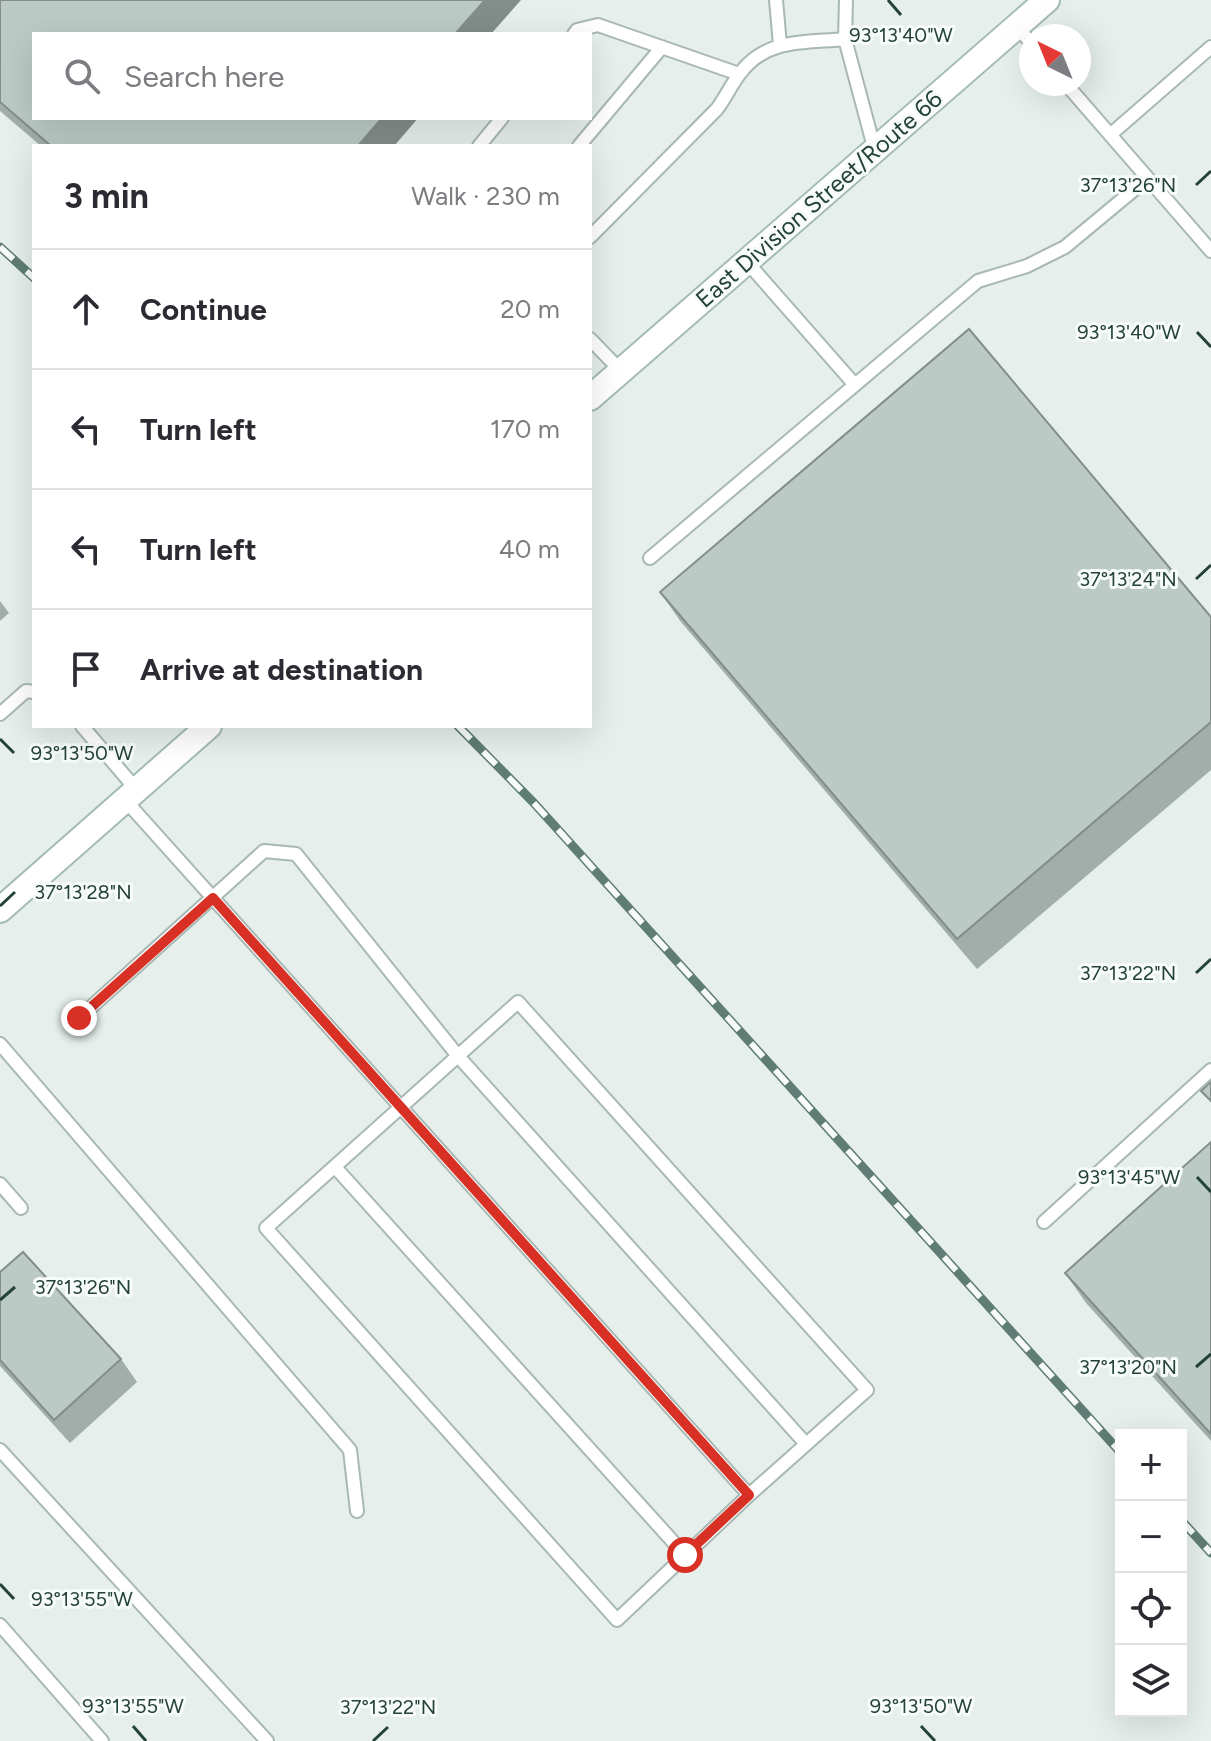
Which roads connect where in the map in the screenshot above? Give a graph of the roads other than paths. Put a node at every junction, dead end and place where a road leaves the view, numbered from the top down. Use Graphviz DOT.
graph roads {
  1 [pos="776,0"];
  2 [pos="846,0"];
  3 [pos="1047,0"];
  4 [pos="1031,24"];
  5 [pos="576,32"];
  6 [pos="1019,38"];
  7 [pos="845,39"];
  8 [pos="780,45"];
  9 [pos="662,47"];
  10 [pos="1211,47"];
  11 [pos="739,74"];
  12 [pos="1076,96"];
  13 [pos="500,120"];
  14 [pos="1110,135"];
  15 [pos="481,144"];
  16 [pos="581,144"];
  17 [pos="875,151"];
  18 [pos="1147,179"];
  19 [pos="592,235"];
  20 [pos="1211,251"];
  21 [pos="747,262"];
  22 [pos="592,341"];
  23 [pos="621,371"];
  24 [pos="855,385"];
  25 [pos="592,396"];
  26 [pos="650,558"];
  27 [pos="32,692"];
  28 [pos="0,714"];
  29 [pos="83,728"];
  30 [pos="207,728"];
  31 [pos="131,794"];
  32 [pos="213,898"];
  33 [pos="0,910"];
  34 [pos="79,1018"];
  35 [pos="2,1051"];
  36 [pos="458,1056"];
  37 [pos="1211,1070"];
  38 [pos="401,1107"];
  39 [pos="335,1167"];
  40 [pos="0,1184"];
  41 [pos="21,1208"];
  42 [pos="1044,1222"];
  43 [pos="806,1444"];
  44 [pos="0,1450"];
  45 [pos="749,1495"];
  46 [pos="357,1511"];
  47 [pos="685,1555"];
  48 [pos="0,1625"];
  49 [pos="102,1741"];
  50 [pos="267,1741"];
  1 -- 8 [label="lane"];
  2 -- 7 [label="lane"];
  3 -- 4 [label="main road, East Division Street/Route 66"];
  5 -- 9 [label="lane"];
  6 -- 17 [label="main road, East Division Street/Route 66"];
  7 -- 8 [label="lane"];
  7 -- 17 [label="lane"];
  8 -- 11 [label="lane"];
  9 -- 11 [label="lane"];
  9 -- 16 [label="lane"];
  10 -- 14 [label="lane"];
  11 -- 19 [label="lane"];
  12 -- 14 [label="lane"];
  13 -- 15 [label="lane"];
  14 -- 18 [label="lane"];
  17 -- 21 [label="main road, East Division Street/Route 66"];
  18 -- 20 [label="lane"];
  18 -- 24 [label="lane"];
  21 -- 23 [label="main road, East Division Street/Route 66"];
  21 -- 24 [label="lane"];
  22 -- 23 [label="lane"];
  23 -- 25 [label="main road, East Division Street/Route 66"];
  24 -- 26 [label="lane"];
  27 -- 28 [label="lane"];
  29 -- 31 [label="lane"];
  30 -- 31 [label="main road"];
  31 -- 32 [label="lane"];
  31 -- 33 [label="main road"];
  32 -- 34 [label="lane"];
  32 -- 36 [label="lane"];
  32 -- 38 [label="lane"];
  35 -- 46 [label="lane"];
  36 -- 38 [label="lane"];
  36 -- 43 [label="lane"];
  36 -- 43 [label="lane"];
  37 -- 42 [label="lane"];
  38 -- 39 [label="lane"];
  38 -- 45 [label="lane"];
  39 -- 47 [label="lane"];
  39 -- 47 [label="lane"];
  40 -- 41 [label="lane"];
  43 -- 45 [label="lane"];
  44 -- 50 [label="lane"];
  45 -- 47 [label="lane"];
  48 -- 49 [label="lane"];
}
